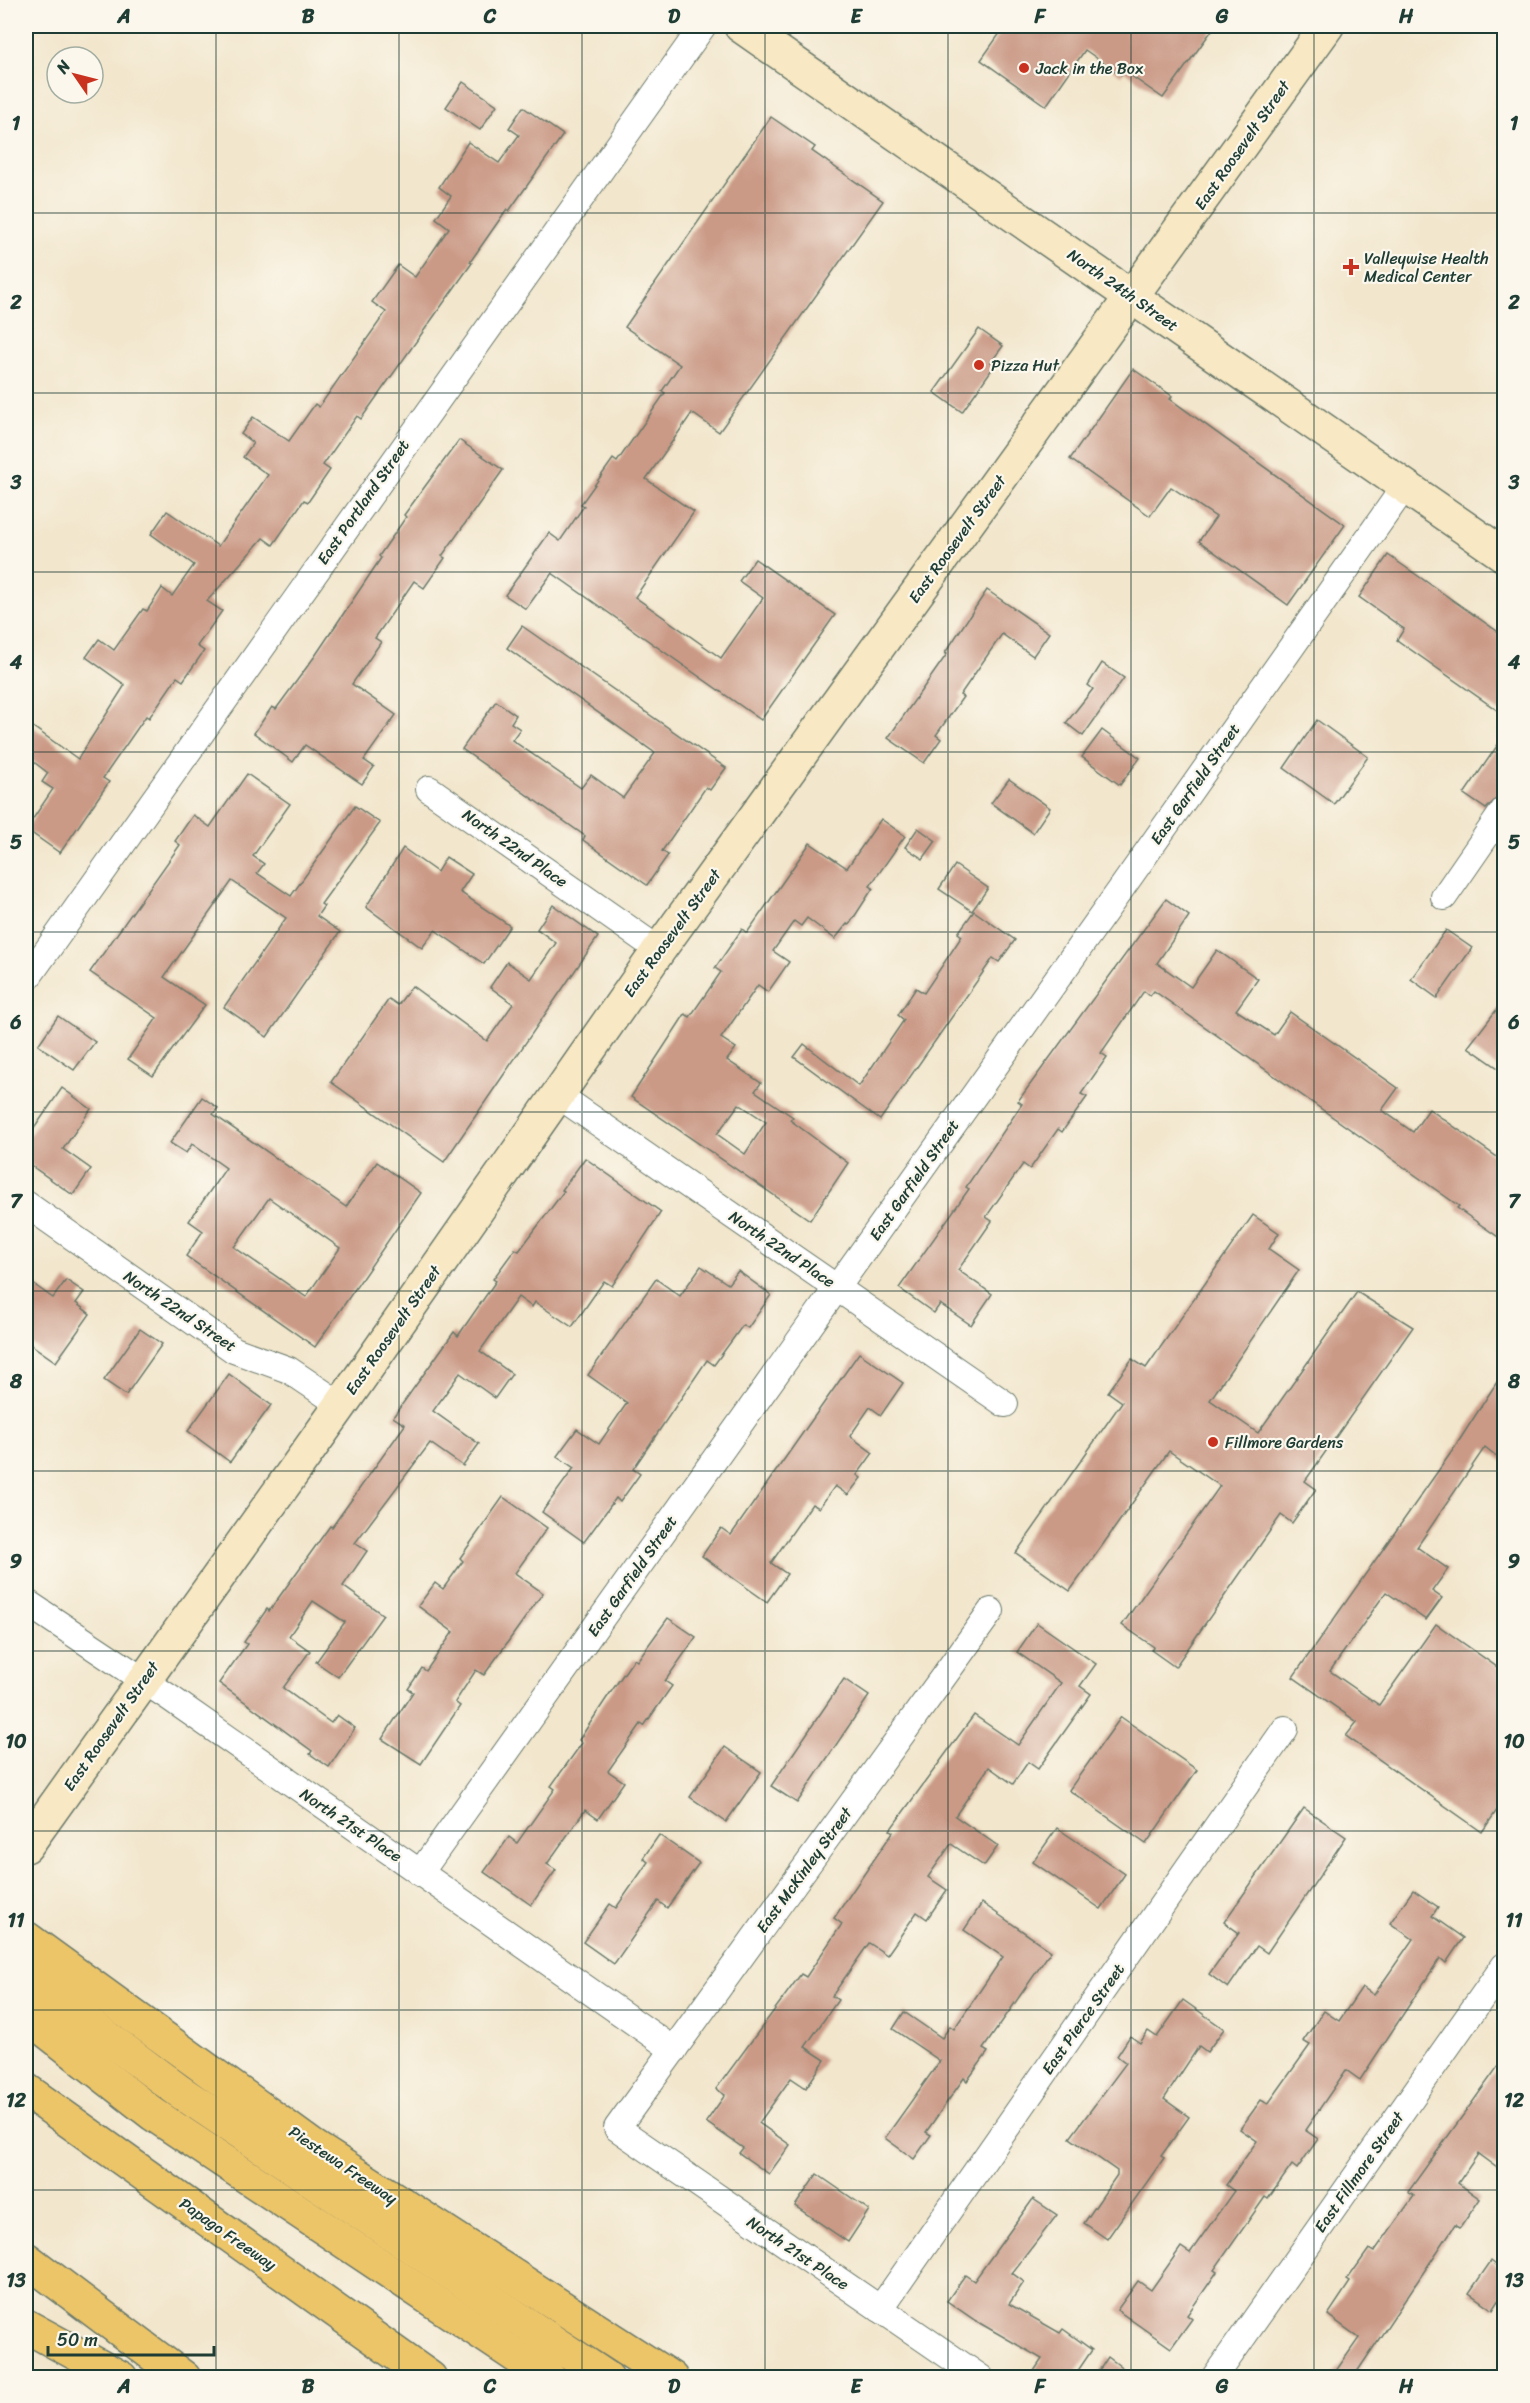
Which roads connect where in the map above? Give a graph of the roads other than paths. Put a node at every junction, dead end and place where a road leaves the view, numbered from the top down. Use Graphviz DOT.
graph roads {
  1 [pos="703,26"];
  2 [pos="741,26"];
  3 [pos="1327,26"];
  4 [pos="1134,297"];
  5 [pos="1405,486"];
  6 [pos="1504,555"];
  7 [pos="429,789"];
  8 [pos="1504,810"];
  9 [pos="1444,897"];
  10 [pos="659,950"];
  11 [pos="26,980"];
  12 [pos="558,1095"];
  13 [pos="26,1204"];
  14 [pos="838,1287"];
  15 [pos="1005,1404"];
  16 [pos="341,1405"];
  17 [pos="26,1602"];
  18 [pos="991,1611"];
  19 [pos="143,1681"];
  20 [pos="1285,1729"];
  21 [pos="26,1846"];
  22 [pos="420,1873"];
  23 [pos="26,1938"];
  24 [pos="1504,1966"];
  25 [pos="26,1977"];
  26 [pos="26,2015"];
  27 [pos="674,2050"];
  28 [pos="26,2090"];
  29 [pos="617,2128"];
  30 [pos="26,2259"];
  31 [pos="880,2308"];
  32 [pos="26,2326"];
  33 [pos="121,2378"];
  34 [pos="184,2378"];
  35 [pos="430,2378"];
  36 [pos="549,2378"];
  37 [pos="607,2378"];
  38 [pos="671,2378"];
  39 [pos="981,2378"];
  40 [pos="1214,2378"];
  1 -- 11 [label="street, East Portland Street"];
  2 -- 4 [label="street, North 24th Street"];
  3 -- 4 [label="street, East Roosevelt Street"];
  4 -- 5 [label="street, North 24th Street"];
  4 -- 10 [label="street, East Roosevelt Street"];
  5 -- 6 [label="street, North 24th Street"];
  5 -- 14 [label="street, East Garfield Street"];
  7 -- 10 [label="street, North 22nd Place"];
  8 -- 9 [label="street"];
  10 -- 12 [label="street, East Roosevelt Street"];
  12 -- 14 [label="street, North 22nd Place"];
  12 -- 16 [label="street, East Roosevelt Street"];
  13 -- 16 [label="street, North 22nd Street"];
  14 -- 15 [label="street, North 22nd Place"];
  14 -- 22 [label="street, East Garfield Street"];
  16 -- 19 [label="street, East Roosevelt Street"];
  17 -- 19 [label="street, North 21st Place"];
  18 -- 27 [label="street, East McKinley Street"];
  19 -- 21 [label="street, East Roosevelt Street"];
  19 -- 22 [label="street, North 21st Place"];
  20 -- 31 [label="street, East Pierce Street"];
  22 -- 27 [label="street, North 21st Place"];
  23 -- 38 [label="highway, Piestewa Freeway"];
  24 -- 40 [label="street, East Fillmore Street"];
  25 -- 37 [label="highway"];
  26 -- 36 [label="highway"];
  27 -- 29 [label="street, East McKinley Street"];
  28 -- 35 [label="highway, Papago Freeway"];
  29 -- 31 [label="street, North 21st Place"];
  30 -- 34 [label="highway"];
  31 -- 39 [label="street, North 21st Place"];
  32 -- 33 [label="highway"];
}
